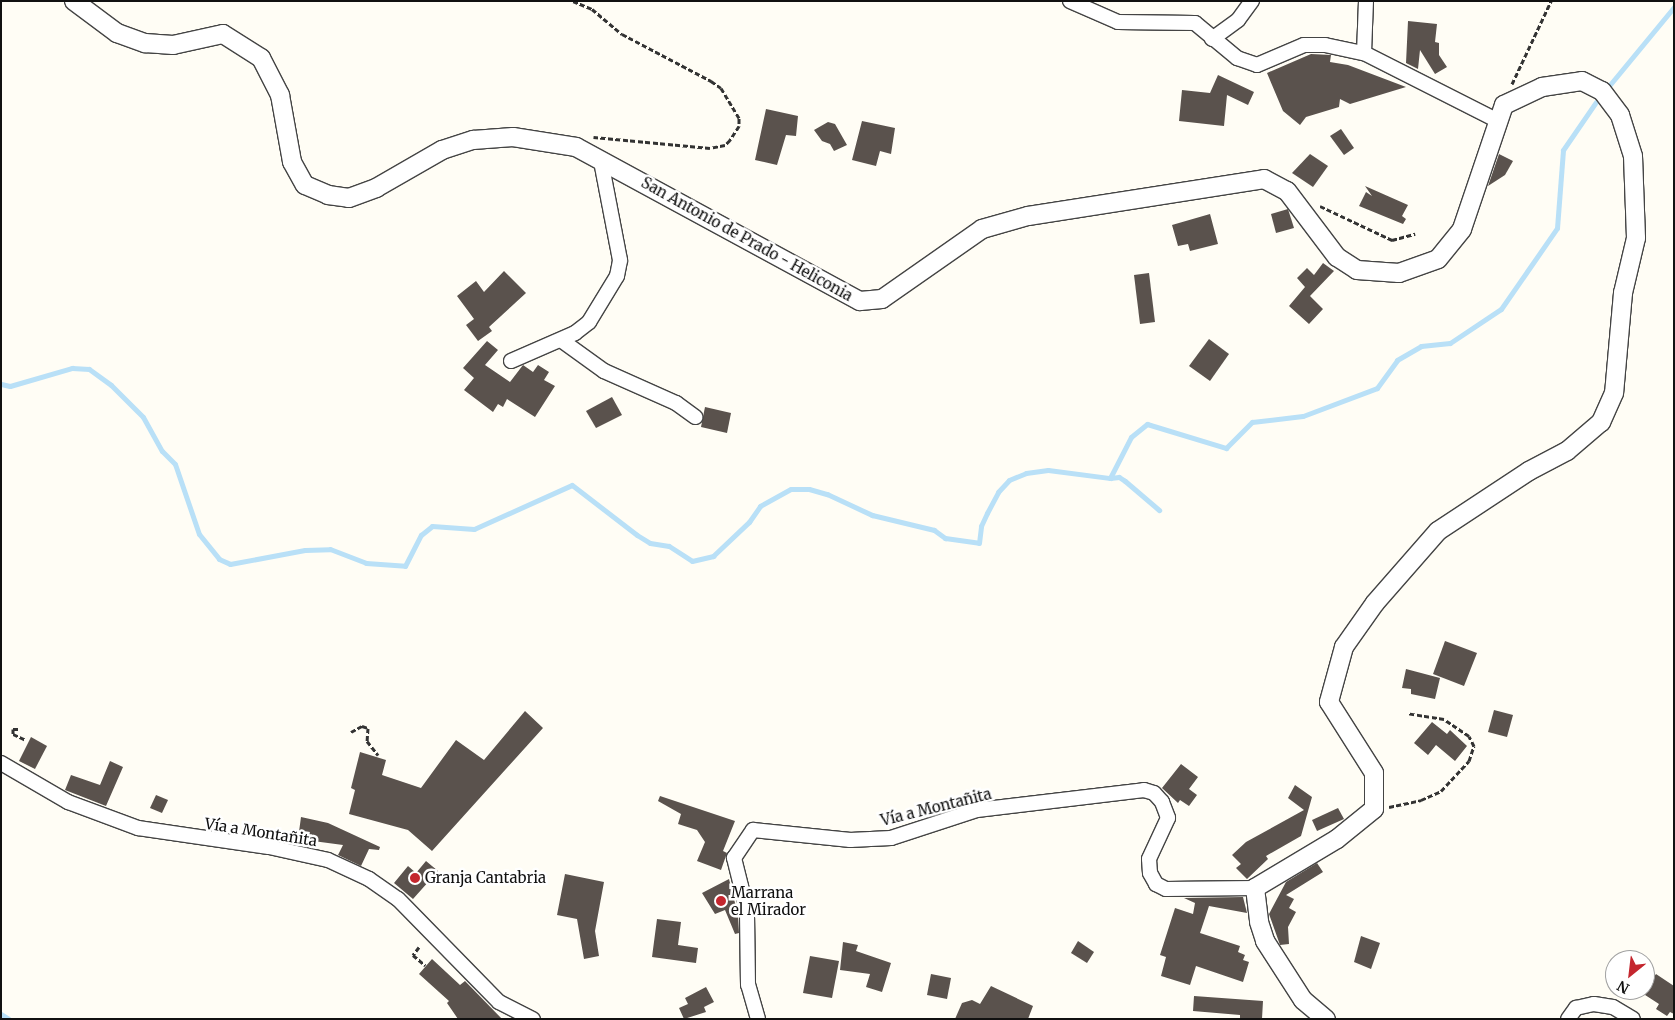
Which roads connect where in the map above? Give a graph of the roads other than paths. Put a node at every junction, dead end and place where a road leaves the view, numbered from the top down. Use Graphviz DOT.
graph roads {
  1 [pos="74,1"];
  2 [pos="1070,1"];
  3 [pos="1252,1"];
  4 [pos="1366,1"];
  5 [pos="1212,39"];
  6 [pos="1364,54"];
  7 [pos="1501,113"];
  8 [pos="601,161"];
  9 [pos="561,340"];
  10 [pos="511,361"];
  11 [pos="695,417"];
  12 [pos="1,763"];
  13 [pos="1255,888"];
  14 [pos="533,1019"];
  15 [pos="758,1019"];
  16 [pos="1326,1019"];
  17 [pos="1568,1019"];
  18 [pos="1634,1019"];
  1 -- 8 [label="street, San Antonio de Prado - Heliconia"];
  2 -- 5 [label="street"];
  3 -- 5 [label="street"];
  4 -- 6 [label="street"];
  5 -- 6 [label="street"];
  6 -- 7 [label="street"];
  7 -- 8 [label="street, San Antonio de Prado - Heliconia"];
  7 -- 13 [label="street"];
  8 -- 9 [label="street"];
  9 -- 10 [label="street"];
  9 -- 11 [label="street"];
  12 -- 14 [label="street, Vía a Montañita"];
  13 -- 15 [label="street, Vía a Montañita"];
  13 -- 16 [label="street"];
  17 -- 18 [label="street"];
}
